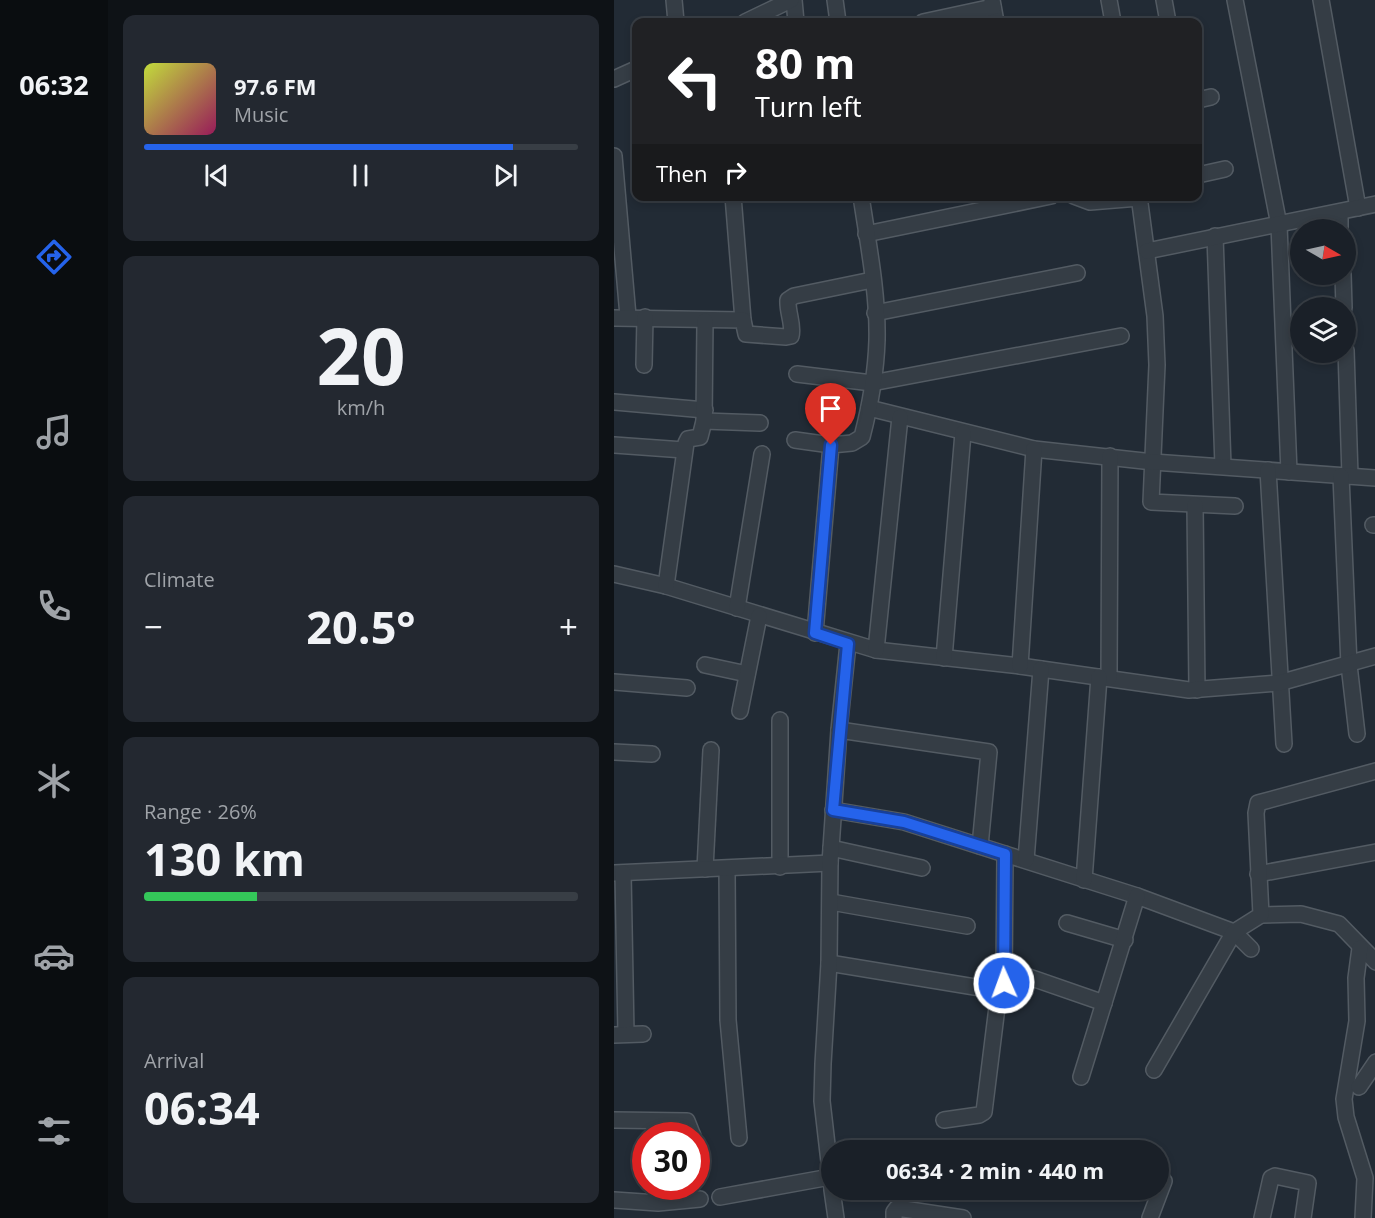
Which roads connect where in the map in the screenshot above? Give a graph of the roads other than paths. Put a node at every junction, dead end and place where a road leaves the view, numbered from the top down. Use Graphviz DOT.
graph roads {
  1 [pos="674,0"];
  2 [pos="792,0"];
  3 [pos="835,0"];
  4 [pos="1109,0"];
  5 [pos="1164,0"];
  6 [pos="1235,0"];
  7 [pos="1321,0"];
  8 [pos="993,3"];
  9 [pos="676,18"];
  10 [pos="754,18"];
  11 [pos="795,18"];
  12 [pos="837,18"];
  13 [pos="938,18"];
  14 [pos="995,18"];
  15 [pos="1112,18"];
  16 [pos="1167,18"];
  17 [pos="632,71"];
  18 [pos="614,79"];
  19 [pos="614,156"];
  20 [pos="1225,169"];
  21 [pos="1202,174"];
  22 [pos="733,201"];
  23 [pos="862,201"];
  24 [pos="1026,201"];
  25 [pos="1140,201"];
  26 [pos="1370,208"];
  27 [pos="1340,212"];
  28 [pos="1340,219"];
  29 [pos="1279,225"];
  30 [pos="866,234"];
  31 [pos="1215,236"];
  32 [pos="1147,251"];
  33 [pos="1077,273"];
  34 [pos="872,280"];
  35 [pos="875,313"];
  36 [pos="621,317"];
  37 [pos="645,317"];
  38 [pos="743,320"];
  39 [pos="706,321"];
  40 [pos="1121,336"];
  41 [pos="1346,363"];
  42 [pos="644,365"];
  43 [pos="797,374"];
  44 [pos="872,383"];
  45 [pos="614,402"];
  46 [pos="869,408"];
  47 [pos="705,416"];
  48 [pos="900,417"];
  49 [pos="760,423"];
  50 [pos="963,434"];
  51 [pos="795,440"];
  52 [pos="614,445"];
  53 [pos="831,445"];
  54 [pos="1034,449"];
  55 [pos="684,450"];
  56 [pos="762,454"];
  57 [pos="1110,456"];
  58 [pos="1153,462"];
  59 [pos="1223,466"];
  60 [pos="1268,470"];
  61 [pos="1289,472"];
  62 [pos="1346,476"];
  63 [pos="1376,478"];
  64 [pos="1195,505"];
  65 [pos="1235,506"];
  66 [pos="614,574"];
  67 [pos="666,586"];
  68 [pos="737,608"];
  69 [pos="758,616"];
  70 [pos="815,633"];
  71 [pos="848,644"];
  72 [pos="876,650"];
  73 [pos="1376,656"];
  74 [pos="944,658"];
  75 [pos="705,665"];
  76 [pos="1349,665"];
  77 [pos="1020,666"];
  78 [pos="1042,669"];
  79 [pos="747,674"];
  80 [pos="1104,678"];
  81 [pos="614,682"];
  82 [pos="1279,683"];
  83 [pos="687,688"];
  84 [pos="1197,690"];
  85 [pos="740,711"];
  86 [pos="780,720"];
  87 [pos="839,730"];
  88 [pos="1357,734"];
  89 [pos="1284,744"];
  90 [pos="711,750"];
  91 [pos="614,752"];
  92 [pos="652,754"];
  93 [pos="1376,771"];
  94 [pos="833,810"];
  95 [pos="980,846"];
  96 [pos="1376,852"];
  97 [pos="1005,854"];
  98 [pos="831,856"];
  99 [pos="1026,860"];
  100 [pos="780,867"];
  101 [pos="922,868"];
  102 [pos="705,869"];
  103 [pos="727,869"];
  104 [pos="618,873"];
  105 [pos="1258,874"];
  106 [pos="1084,880"];
  107 [pos="1137,896"];
  108 [pos="831,902"];
  109 [pos="1262,915"];
  110 [pos="1067,922"];
  111 [pos="967,926"];
  112 [pos="1234,932"];
  113 [pos="1125,940"];
  114 [pos="1251,949"];
  115 [pos="1366,950"];
  116 [pos="829,963"];
  117 [pos="1003,968"];
  118 [pos="999,991"];
  119 [pos="1104,1003"];
  120 [pos="620,1034"];
  121 [pos="643,1034"];
  122 [pos="1376,1062"];
  123 [pos="1154,1070"];
  124 [pos="1080,1077"];
  125 [pos="1359,1086"];
  126 [pos="614,1120"];
  127 [pos="944,1120"];
  128 [pos="687,1122"];
  129 [pos="739,1138"];
  130 [pos="826,1140"];
  131 [pos="1370,1179"];
  132 [pos="821,1186"];
  133 [pos="720,1197"];
  134 [pos="614,1200"];
  135 [pos="690,1200"];
  136 [pos="833,1200"];
  137 [pos="1157,1200"];
  138 [pos="836,1218"];
  139 [pos="894,1218"];
  140 [pos="963,1218"];
  141 [pos="1150,1218"];
  142 [pos="1262,1218"];
  143 [pos="1303,1218"];
  144 [pos="1363,1218"];
  1 -- 9 [label="street"];
  2 -- 10 [label="street"];
  2 -- 11 [label="street"];
  3 -- 12 [label="street"];
  4 -- 15 [label="street"];
  5 -- 16 [label="street"];
  6 -- 29 [label="street"];
  7 -- 26 [label="street"];
  8 -- 13 [label="street"];
  8 -- 14 [label="street"];
  17 -- 18 [label="street"];
  19 -- 36 [label="street"];
  20 -- 21 [label="street"];
  22 -- 38 [label="street"];
  23 -- 30 [label="street"];
  24 -- 30 [label="street"];
  25 -- 32 [label="street"];
  26 -- 27 [label="street"];
  27 -- 28 [label="street"];
  27 -- 29 [label="street"];
  29 -- 31 [label="street"];
  29 -- 61 [label="street"];
  30 -- 34 [label="street"];
  31 -- 32 [label="street"];
  31 -- 59 [label="street"];
  32 -- 58 [label="street"];
  33 -- 35 [label="street"];
  34 -- 35 [label="street"];
  34 -- 38 [label="street"];
  35 -- 44 [label="street"];
  36 -- 37 [label="street"];
  37 -- 39 [label="street"];
  37 -- 42 [label="street"];
  38 -- 39 [label="street"];
  39 -- 47 [label="street"];
  40 -- 44 [label="street"];
  41 -- 62 [label="street"];
  43 -- 44 [label="street"];
  44 -- 46 [label="street"];
  45 -- 47 [label="street"];
  46 -- 48 [label="street"];
  46 -- 53 [label="street"];
  47 -- 49 [label="street"];
  47 -- 55 [label="street"];
  48 -- 50 [label="street"];
  48 -- 72 [label="street"];
  50 -- 54 [label="street"];
  50 -- 74 [label="street"];
  51 -- 53 [label="street"];
  52 -- 55 [label="street"];
  53 -- 70 [label="street"];
  54 -- 57 [label="street"];
  54 -- 77 [label="street"];
  55 -- 67 [label="street"];
  56 -- 68 [label="street"];
  57 -- 58 [label="street"];
  57 -- 80 [label="street"];
  58 -- 59 [label="street"];
  58 -- 64 [label="street"];
  59 -- 60 [label="street"];
  60 -- 61 [label="street"];
  60 -- 82 [label="street"];
  61 -- 62 [label="street"];
  62 -- 63 [label="street"];
  62 -- 76 [label="street"];
  64 -- 65 [label="street"];
  64 -- 84 [label="street"];
  66 -- 67 [label="street"];
  67 -- 68 [label="street"];
  68 -- 69 [label="street"];
  69 -- 70 [label="street"];
  69 -- 79 [label="street"];
  70 -- 71 [label="street"];
  71 -- 72 [label="street"];
  71 -- 87 [label="street"];
  72 -- 74 [label="street"];
  73 -- 76 [label="street"];
  74 -- 77 [label="street"];
  75 -- 79 [label="street"];
  76 -- 82 [label="street"];
  76 -- 88 [label="street"];
  77 -- 78 [label="street"];
  78 -- 80 [label="street"];
  78 -- 99 [label="street"];
  79 -- 85 [label="street"];
  80 -- 84 [label="street"];
  80 -- 106 [label="street"];
  81 -- 83 [label="street"];
  82 -- 84 [label="street"];
  82 -- 89 [label="street"];
  86 -- 100 [label="street"];
  87 -- 94 [label="street"];
  87 -- 95 [label="street"];
  90 -- 102 [label="street"];
  91 -- 92 [label="street"];
  93 -- 105 [label="street"];
  94 -- 95 [label="street"];
  94 -- 98 [label="street"];
  95 -- 97 [label="street"];
  96 -- 105 [label="street"];
  97 -- 99 [label="street"];
  97 -- 117 [label="street"];
  98 -- 100 [label="street"];
  98 -- 101 [label="street"];
  98 -- 108 [label="street"];
  99 -- 106 [label="street"];
  100 -- 103 [label="street"];
  102 -- 103 [label="street"];
  102 -- 104 [label="street"];
  103 -- 129 [label="street"];
  104 -- 120 [label="street"];
  105 -- 109 [label="street"];
  106 -- 107 [label="street"];
  107 -- 112 [label="street"];
  107 -- 113 [label="street"];
  108 -- 111 [label="street"];
  108 -- 116 [label="street"];
  109 -- 112 [label="street"];
  109 -- 115 [label="street"];
  110 -- 113 [label="street"];
  112 -- 114 [label="street"];
  112 -- 123 [label="street"];
  113 -- 119 [label="street"];
  115 -- 131 [label="street"];
  116 -- 118 [label="street"];
  116 -- 130 [label="street"];
  117 -- 118 [label="street"];
  117 -- 119 [label="street"];
  118 -- 127 [label="street"];
  119 -- 124 [label="street"];
  120 -- 121 [label="street"];
  122 -- 125 [label="street"];
  126 -- 128 [label="street"];
  131 -- 144 [label="street"];
  132 -- 133 [label="street"];
  134 -- 135 [label="street"];
  136 -- 138 [label="street"];
  137 -- 141 [label="street"];
  139 -- 140 [label="street"];
  142 -- 143 [label="street"];
}
